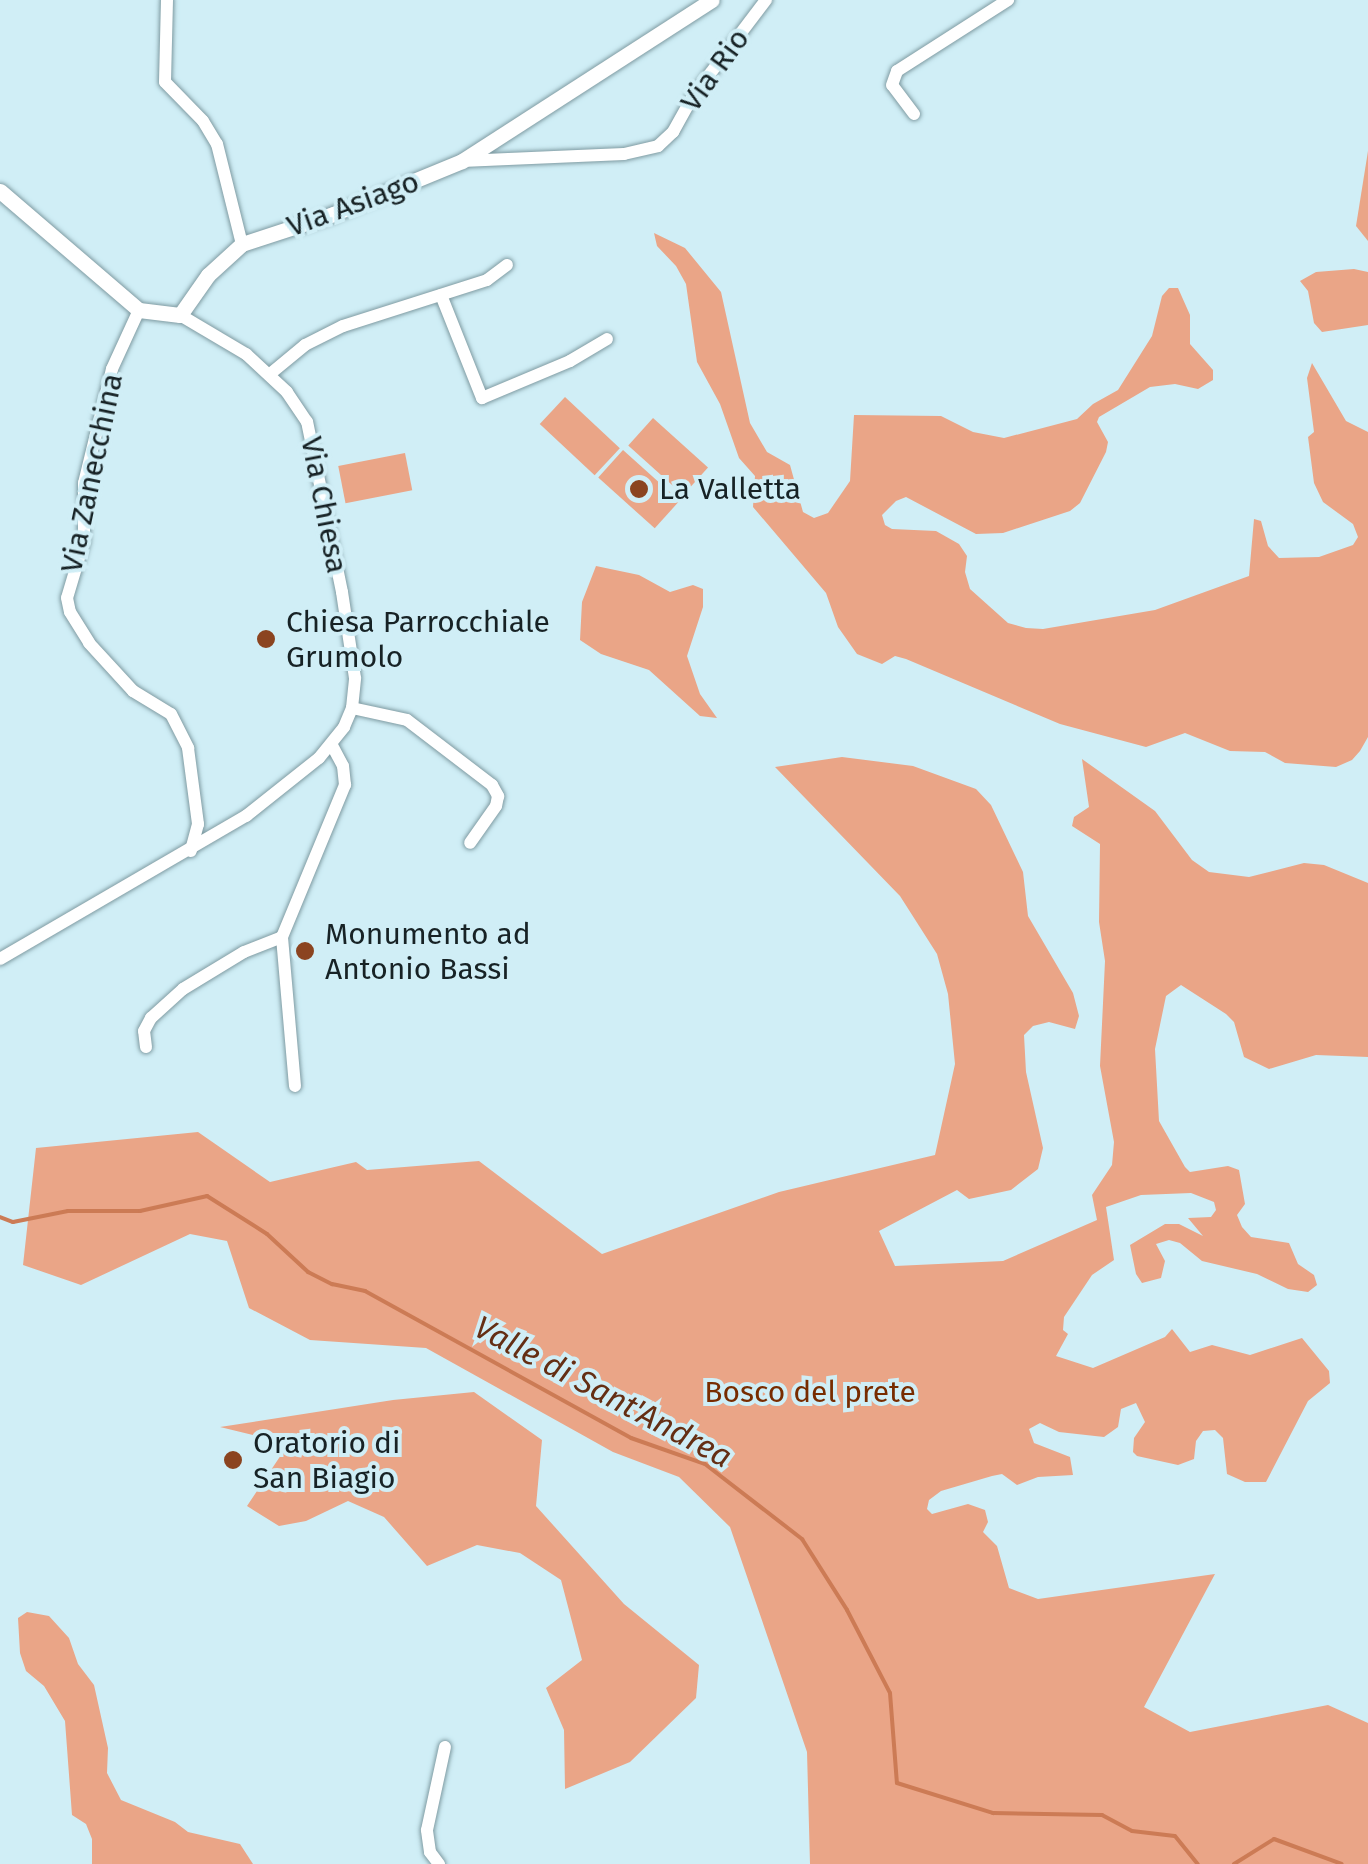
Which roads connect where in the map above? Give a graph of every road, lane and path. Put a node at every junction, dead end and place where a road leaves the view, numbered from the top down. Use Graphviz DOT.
graph roads {
  1 [pos="167,0"];
  2 [pos="712,0"];
  3 [pos="766,0"];
  4 [pos="1008,0"];
  5 [pos="633,48"];
  6 [pos="914,114"];
  7 [pos="666,140"];
  8 [pos="462,161"];
  9 [pos="0,191"];
  10 [pos="242,244"];
  11 [pos="507,265"];
  12 [pos="441,295"];
  13 [pos="139,310"];
  14 [pos="180,315"];
  15 [pos="608,339"];
  16 [pos="270,374"];
  17 [pos="352,708"];
  18 [pos="332,745"];
  19 [pos="470,843"];
  20 [pos="191,852"];
  21 [pos="282,937"];
  22 [pos="0,959"];
  23 [pos="146,1048"];
  24 [pos="295,1086"];
  25 [pos="445,1746"];
  26 [pos="438,1864"];
  1 -- 10 [label="street"];
  2 -- 5 [label="street, Via Rio"];
  3 -- 7 [label="street, Via Rio"];
  4 -- 6 [label="street"];
  5 -- 8 [label="street, Via Asiago"];
  7 -- 8 [label="street, Via Asiago"];
  8 -- 10 [label="street, Via Asiago"];
  9 -- 13 [label="street"];
  10 -- 14 [label="street, Via Asiago"];
  11 -- 12 [label="street"];
  12 -- 15 [label="street"];
  12 -- 16 [label="street"];
  13 -- 14 [label="street"];
  13 -- 20 [label="street, Via Zanecchina"];
  14 -- 16 [label="street, Via Chiesa"];
  16 -- 17 [label="street, Via Chiesa"];
  17 -- 18 [label="street, Via Chiesa"];
  17 -- 19 [label="street"];
  18 -- 20 [label="street, Via Chiesa"];
  18 -- 21 [label="street"];
  20 -- 22 [label="street"];
  21 -- 23 [label="street"];
  21 -- 24 [label="street"];
  25 -- 26 [label="street"];
}
